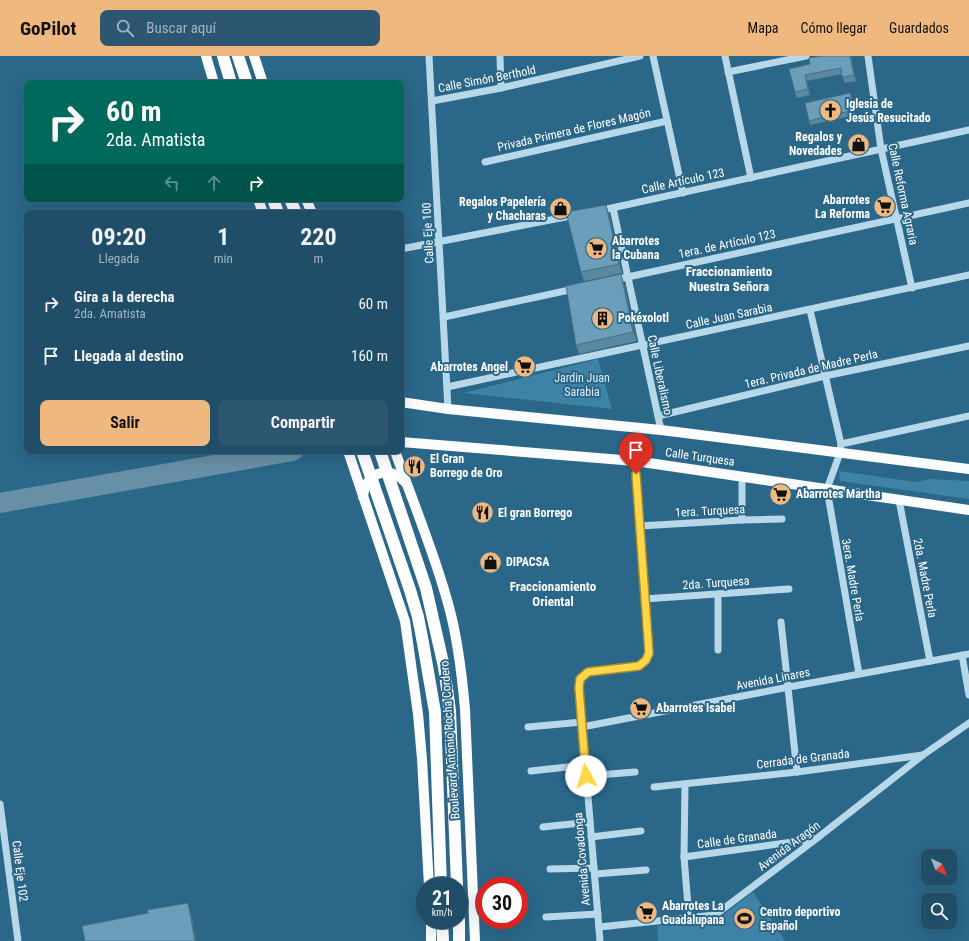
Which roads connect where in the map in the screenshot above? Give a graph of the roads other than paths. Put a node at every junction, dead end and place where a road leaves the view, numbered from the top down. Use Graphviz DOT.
graph roads {
  1 [pos="206,56"];
  2 [pos="223,56"];
  3 [pos="238,56"];
  4 [pos="254,56"];
  5 [pos="429,56"];
  6 [pos="500,56"];
  7 [pos="640,56"];
  8 [pos="653,56"];
  9 [pos="725,56"];
  10 [pos="806,56"];
  11 [pos="868,56"];
  12 [pos="728,72"];
  13 [pos="213,80"];
  14 [pos="230,80"];
  15 [pos="246,80"];
  16 [pos="262,80"];
  17 [pos="501,88"];
  18 [pos="432,101"];
  19 [pos="667,121"];
  20 [pos="969,130"];
  21 [pos="881,149"];
  22 [pos="485,162"];
  23 [pos="751,178"];
  24 [pos="683,193"];
  25 [pos="969,203"];
  26 [pos="612,208"];
  27 [pos="897,219"];
  28 [pos="439,241"];
  29 [pos="404,248"];
  30 [pos="969,275"];
  31 [pos="628,277"];
  32 [pos="605,282"];
  33 [pos="582,287"];
  34 [pos="912,288"];
  35 [pos="810,310"];
  36 [pos="444,317"];
  37 [pos="643,346"];
  38 [pos="969,346"];
  39 [pos="825,376"];
  40 [pos="447,387"];
  41 [pos="404,402"];
  42 [pos="448,409"];
  43 [pos="658,416"];
  44 [pos="969,416"];
  45 [pos="661,430"];
  46 [pos="404,442"];
  47 [pos="840,449"];
  48 [pos="352,454"];
  49 [pos="363,454"];
  50 [pos="381,454"];
  51 [pos="396,454"];
  52 [pos="635,461"];
  53 [pos="969,469"];
  54 [pos="742,476"];
  55 [pos="407,486"];
  56 [pos="827,489"];
  57 [pos="364,500"];
  58 [pos="899,500"];
  59 [pos="969,510"];
  60 [pos="782,519"];
  61 [pos="742,520"];
  62 [pos="639,526"];
  63 [pos="790,589"];
  64 [pos="718,594"];
  65 [pos="644,600"];
  66 [pos="781,622"];
  67 [pos="718,650"];
  68 [pos="965,654"];
  69 [pos="930,661"];
  70 [pos="859,674"];
  71 [pos="789,687"];
  72 [pos="969,695"];
  73 [pos="969,723"];
  74 [pos="582,725"];
  75 [pos="528,727"];
  76 [pos="923,755"];
  77 [pos="585,765"];
  78 [pos="531,771"];
  79 [pos="635,772"];
  80 [pos="797,772"];
  81 [pos="586,776"];
  82 [pos="685,784"];
  83 [pos="654,787"];
  84 [pos="0,804"];
  85 [pos="590,822"];
  86 [pos="543,827"];
  87 [pos="641,831"];
  88 [pos="591,837"];
  89 [pos="816,839"];
  90 [pos="684,857"];
  91 [pos="550,869"];
  92 [pos="646,870"];
  93 [pos="594,871"];
  94 [pos="428,877"];
  95 [pos="441,877"];
  96 [pos="457,877"];
  97 [pos="598,914"];
  98 [pos="546,918"];
  99 [pos="689,918"];
  100 [pos="599,927"];
  101 [pos="431,929"];
  102 [pos="442,929"];
  103 [pos="459,929"];
  104 [pos="18,941"];
  105 [pos="431,941"];
  106 [pos="443,941"];
  107 [pos="460,941"];
  108 [pos="475,941"];
  109 [pos="600,941"];
  1 -- 13 [label="main road"];
  2 -- 14 [label="highway"];
  3 -- 15 [label="highway"];
  4 -- 16 [label="main road"];
  5 -- 18 [label="street, Calle Eje 100"];
  6 -- 17 [label="street"];
  7 -- 17 [label="street, Calle Simón Berthold"];
  8 -- 19 [label="street"];
  9 -- 12 [label="street"];
  10 -- 12 [label="street"];
  11 -- 21 [label="street, Calle Reforma Agraria"];
  12 -- 23 [label="street"];
  17 -- 18 [label="street, Calle Simón Berthold"];
  18 -- 28 [label="street, Calle Eje 100"];
  19 -- 22 [label="street, Privada Primera de Flores Magón"];
  19 -- 24 [label="street"];
  20 -- 21 [label="street, Calle Artículo 123"];
  21 -- 23 [label="street, Calle Artículo 123"];
  21 -- 27 [label="street, Calle Reforma Agraria"];
  23 -- 24 [label="street, Calle Artículo 123"];
  24 -- 26 [label="street, Calle Artículo 123"];
  25 -- 27 [label="street, 1era. de Artículo 123"];
  26 -- 28 [label="street, Calle Artículo 123"];
  26 -- 31 [label="street, Calle Liberalismo"];
  27 -- 31 [label="street, 1era. de Artículo 123"];
  27 -- 34 [label="street, Calle Reforma Agraria"];
  28 -- 29 [label="street, Calle Artículo 123"];
  28 -- 36 [label="street, Calle Eje 100"];
  30 -- 34 [label="street, Calle Juan Sarabia"];
  31 -- 32 [label="street, 1era. de Artículo 123"];
  31 -- 37 [label="street, Calle Liberalismo"];
  33 -- 36 [label="street"];
  34 -- 35 [label="street, Calle Juan Sarabia"];
  35 -- 37 [label="street, Calle Juan Sarabia"];
  35 -- 39 [label="street"];
  36 -- 40 [label="street, Calle Eje 100"];
  37 -- 40 [label="street, Calle Juan Sarabia"];
  37 -- 43 [label="street, Calle Liberalismo"];
  38 -- 39 [label="street, 1era. Privada de Madre Perla"];
  39 -- 43 [label="street, 1era. Privada de Madre Perla"];
  39 -- 47 [label="street"];
  40 -- 42 [label="street, Calle Eje 100"];
  41 -- 42 [label="main road, Calle Turquesa"];
  42 -- 45 [label="main road, Calle Turquesa"];
  43 -- 45 [label="street, Calle Liberalismo"];
  44 -- 47 [label="street"];
  45 -- 47 [label="main road, Calle Turquesa"];
  46 -- 52 [label="main road, Calle Turquesa"];
  47 -- 53 [label="main road, Calle Turquesa"];
  47 -- 56 [label="street"];
  48 -- 57 [label="main road"];
  49 -- 95 [label="highway, Boulevard Antonio Rocha Cordero, bridge"];
  50 -- 96 [label="highway, Boulevard Antonio Rocha Cordero, bridge"];
  51 -- 55 [label="main road, Boulevard Antonio Rocha Cordero"];
  52 -- 54 [label="main road, Calle Turquesa"];
  52 -- 62 [label="street"];
  54 -- 56 [label="main road, Calle Turquesa"];
  54 -- 61 [label="street"];
  55 -- 57 [label="main road"];
  55 -- 108 [label="main road, Boulevard Antonio Rocha Cordero"];
  56 -- 58 [label="main road, Calle Turquesa"];
  56 -- 70 [label="street, 3era. Madre Perla"];
  57 -- 94 [label="main road"];
  58 -- 59 [label="main road, Calle Turquesa"];
  58 -- 69 [label="street, 2da. Madre Perla"];
  60 -- 61 [label="street, 1era. Turquesa"];
  61 -- 62 [label="street, 1era. Turquesa"];
  62 -- 65 [label="street"];
  63 -- 64 [label="street, 2da. Turquesa"];
  64 -- 65 [label="street, 2da. Turquesa"];
  64 -- 67 [label="street"];
  65 -- 74 [label="street, Avenida Covadonga"];
  66 -- 71 [label="street"];
  68 -- 69 [label="street, Avenida Linares"];
  68 -- 72 [label="street"];
  69 -- 70 [label="street, Avenida Linares"];
  70 -- 71 [label="street, Avenida Linares"];
  71 -- 74 [label="street, Avenida Linares"];
  71 -- 80 [label="street"];
  73 -- 76 [label="street, Avenida Aragón"];
  74 -- 75 [label="street, Avenida Linares"];
  74 -- 77 [label="street, Avenida Covadonga"];
  76 -- 80 [label="street, Cerrada de Granada"];
  76 -- 89 [label="street, Avenida Aragón"];
  77 -- 78 [label="street"];
  77 -- 81 [label="street, Avenida Covadonga"];
  79 -- 81 [label="street"];
  80 -- 82 [label="street, Cerrada de Granada"];
  81 -- 85 [label="street, Avenida Covadonga"];
  82 -- 83 [label="street, Cerrada de Granada"];
  82 -- 90 [label="street, Calle de Granada"];
  84 -- 104 [label="street, Calle Eje 102"];
  85 -- 86 [label="street"];
  85 -- 88 [label="street, Avenida Covadonga"];
  87 -- 88 [label="street"];
  88 -- 93 [label="street, Avenida Covadonga"];
  89 -- 90 [label="street, Calle de Granada"];
  89 -- 99 [label="street, Avenida Aragón"];
  90 -- 99 [label="street, Calle de Granada"];
  91 -- 93 [label="street"];
  92 -- 93 [label="street"];
  93 -- 97 [label="street, Avenida Covadonga"];
  97 -- 98 [label="street"];
  97 -- 100 [label="street, Avenida Covadonga"];
  99 -- 100 [label="street, Avenida Aragón"];
  100 -- 109 [label="street, Avenida Covadonga"];
  101 -- 105 [label="main road"];
  102 -- 106 [label="highway"];
  103 -- 107 [label="highway"];
}
